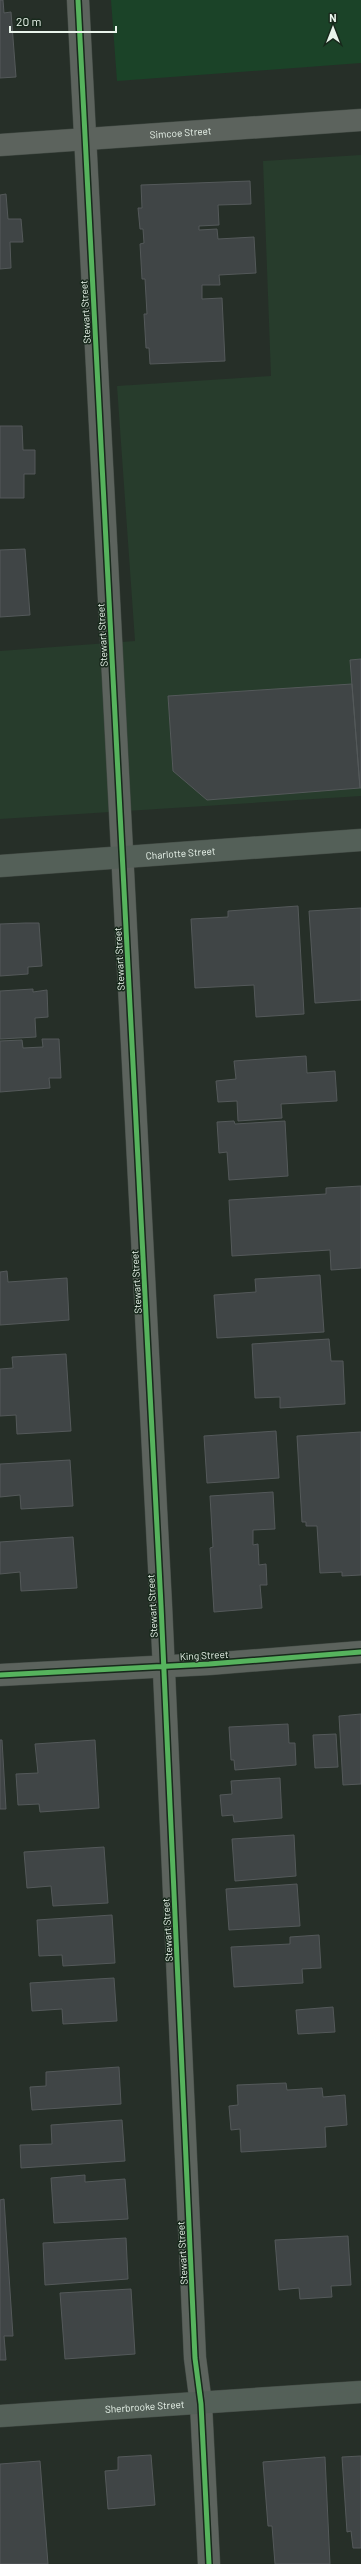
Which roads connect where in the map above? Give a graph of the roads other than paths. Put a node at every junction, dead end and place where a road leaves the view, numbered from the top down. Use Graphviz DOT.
graph roads {
  1 [pos="78,0"];
  2 [pos="361,120"];
  3 [pos="85,140"];
  4 [pos="0,145"];
  5 [pos="361,840"];
  6 [pos="122,858"];
  7 [pos="0,866"];
  8 [pos="361,1652"];
  9 [pos="164,1666"];
  10 [pos="0,1675"];
  11 [pos="361,2392"];
  12 [pos="201,2404"];
  13 [pos="0,2416"];
  14 [pos="209,2564"];
  1 -- 3 [label="street, Stewart Street"];
  2 -- 3 [label="street, Simcoe Street"];
  3 -- 4 [label="street, Simcoe Street"];
  3 -- 6 [label="street, Stewart Street"];
  5 -- 6 [label="main road, Charlotte Street"];
  6 -- 7 [label="main road, Charlotte Street"];
  6 -- 9 [label="street, Stewart Street"];
  8 -- 9 [label="street, King Street"];
  9 -- 10 [label="street, King Street"];
  9 -- 12 [label="street, Stewart Street"];
  11 -- 12 [label="main road, Sherbrooke Street"];
  12 -- 13 [label="main road, Sherbrooke Street"];
  12 -- 14 [label="street, Stewart Street"];
}
